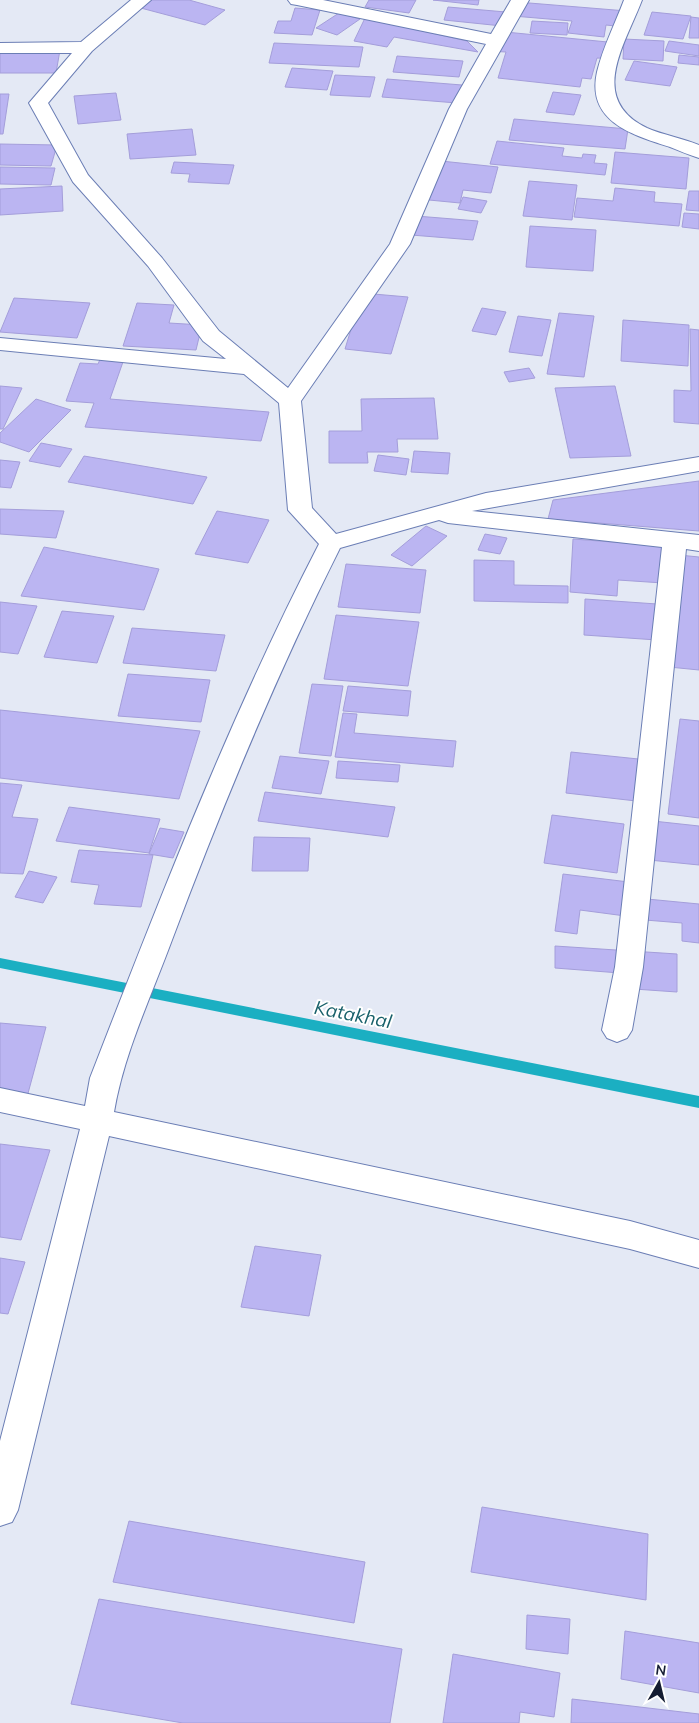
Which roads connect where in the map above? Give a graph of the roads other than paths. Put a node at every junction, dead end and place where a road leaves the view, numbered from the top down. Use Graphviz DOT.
graph roads {
  1 [pos="142,0"];
  2 [pos="297,0"];
  3 [pos="520,0"];
  4 [pos="633,0"];
  5 [pos="497,41"];
  6 [pos="86,47"];
  7 [pos="0,48"];
  8 [pos="699,152"];
  9 [pos="0,344"];
  10 [pos="250,368"];
  11 [pos="290,401"];
  12 [pos="699,464"];
  13 [pos="434,515"];
  14 [pos="687,542"];
  15 [pos="332,543"];
  16 [pos="618,1030"];
  17 [pos="0,1100"];
  18 [pos="97,1122"];
  19 [pos="699,1254"];
  20 [pos="0,1510"];
  1 -- 6 [label="street"];
  2 -- 5 [label="street"];
  3 -- 5 [label="street"];
  4 -- 8 [label="street"];
  5 -- 11 [label="street"];
  6 -- 7 [label="street"];
  6 -- 10 [label="street"];
  9 -- 10 [label="street"];
  10 -- 11 [label="street"];
  11 -- 15 [label="street"];
  12 -- 13 [label="street"];
  13 -- 14 [label="street"];
  13 -- 15 [label="street"];
  14 -- 16 [label="street"];
  15 -- 18 [label="street"];
  17 -- 18 [label="street"];
  18 -- 19 [label="street"];
  18 -- 20 [label="street"];
}
